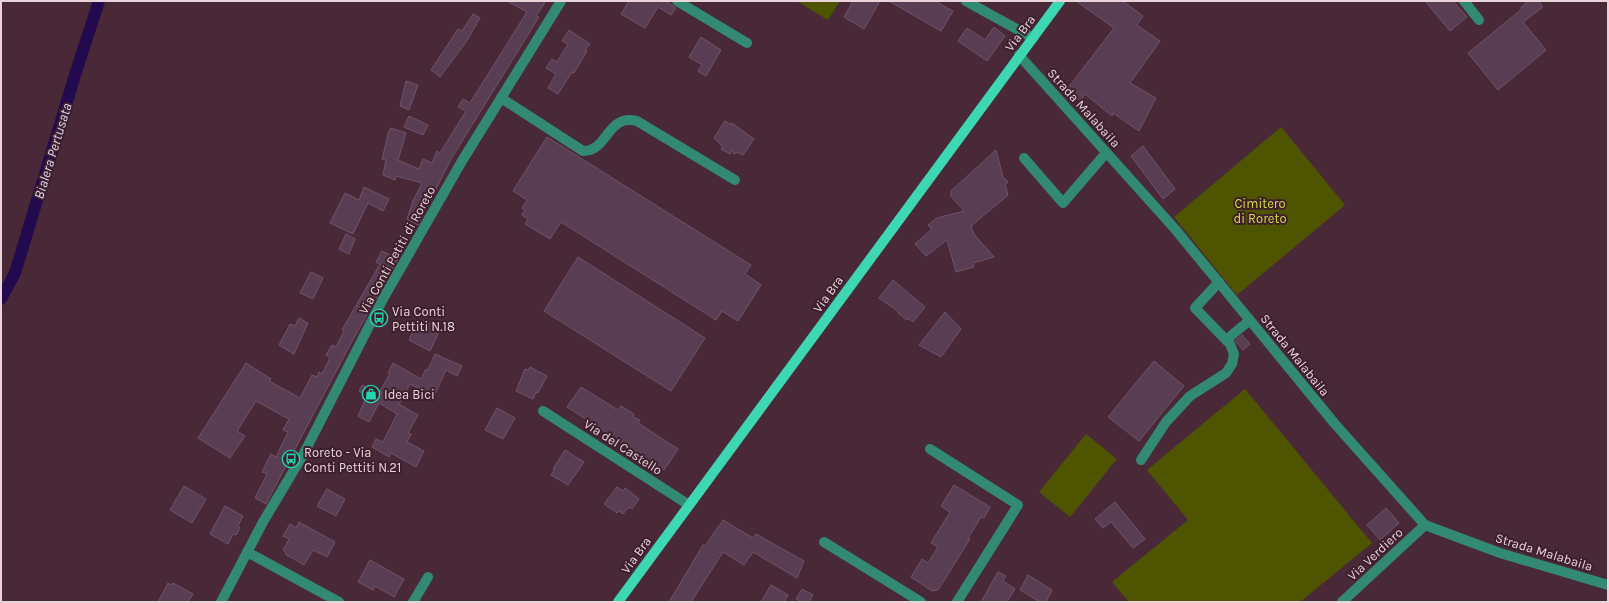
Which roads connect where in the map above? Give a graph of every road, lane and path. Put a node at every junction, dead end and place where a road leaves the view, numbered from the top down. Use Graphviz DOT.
graph roads {
  1 [pos="561,1"];
  2 [pos="677,1"];
  3 [pos="966,1"];
  4 [pos="1060,1"];
  5 [pos="1464,1"];
  6 [pos="1479,20"];
  7 [pos="1033,38"];
  8 [pos="747,44"];
  9 [pos="1019,55"];
  10 [pos="501,98"];
  11 [pos="1106,153"];
  12 [pos="1024,158"];
  13 [pos="736,180"];
  14 [pos="1219,282"];
  15 [pos="1250,320"];
  16 [pos="1226,340"];
  17 [pos="543,411"];
  18 [pos="930,449"];
  19 [pos="1140,460"];
  20 [pos="689,505"];
  21 [pos="1425,524"];
  22 [pos="824,542"];
  23 [pos="247,552"];
  24 [pos="428,578"];
  25 [pos="1608,585"];
  26 [pos="221,602"];
  27 [pos="339,602"];
  28 [pos="413,602"];
  29 [pos="618,602"];
  30 [pos="921,602"];
  31 [pos="958,602"];
  32 [pos="1342,602"];
  1 -- 10 [label="street, Via Conti Petiti di Roreto"];
  2 -- 8 [label="street"];
  3 -- 7 [label="street"];
  4 -- 7 [label="main road, Via Bra"];
  5 -- 6 [label="street"];
  7 -- 9 [label="main road, Via Bra"];
  9 -- 11 [label="street, Strada Malabaila"];
  9 -- 20 [label="main road, Via Bra"];
  10 -- 13 [label="street"];
  10 -- 23 [label="street, Via Conti Petiti di Roreto"];
  11 -- 12 [label="street"];
  11 -- 14 [label="street, Strada Malabaila"];
  14 -- 15 [label="street, Strada Malabaila"];
  14 -- 16 [label="street"];
  15 -- 16 [label="street"];
  15 -- 21 [label="street, Strada Malabaila"];
  16 -- 19 [label="street"];
  17 -- 20 [label="street, Via del Castello"];
  18 -- 31 [label="street"];
  20 -- 29 [label="main road, Via Bra"];
  21 -- 25 [label="street, Strada Malabaila"];
  21 -- 32 [label="street, Via Verdiero"];
  22 -- 30 [label="street"];
  23 -- 26 [label="street, Via Conti Petiti di Roreto"];
  23 -- 27 [label="street"];
  24 -- 28 [label="street"];
}
